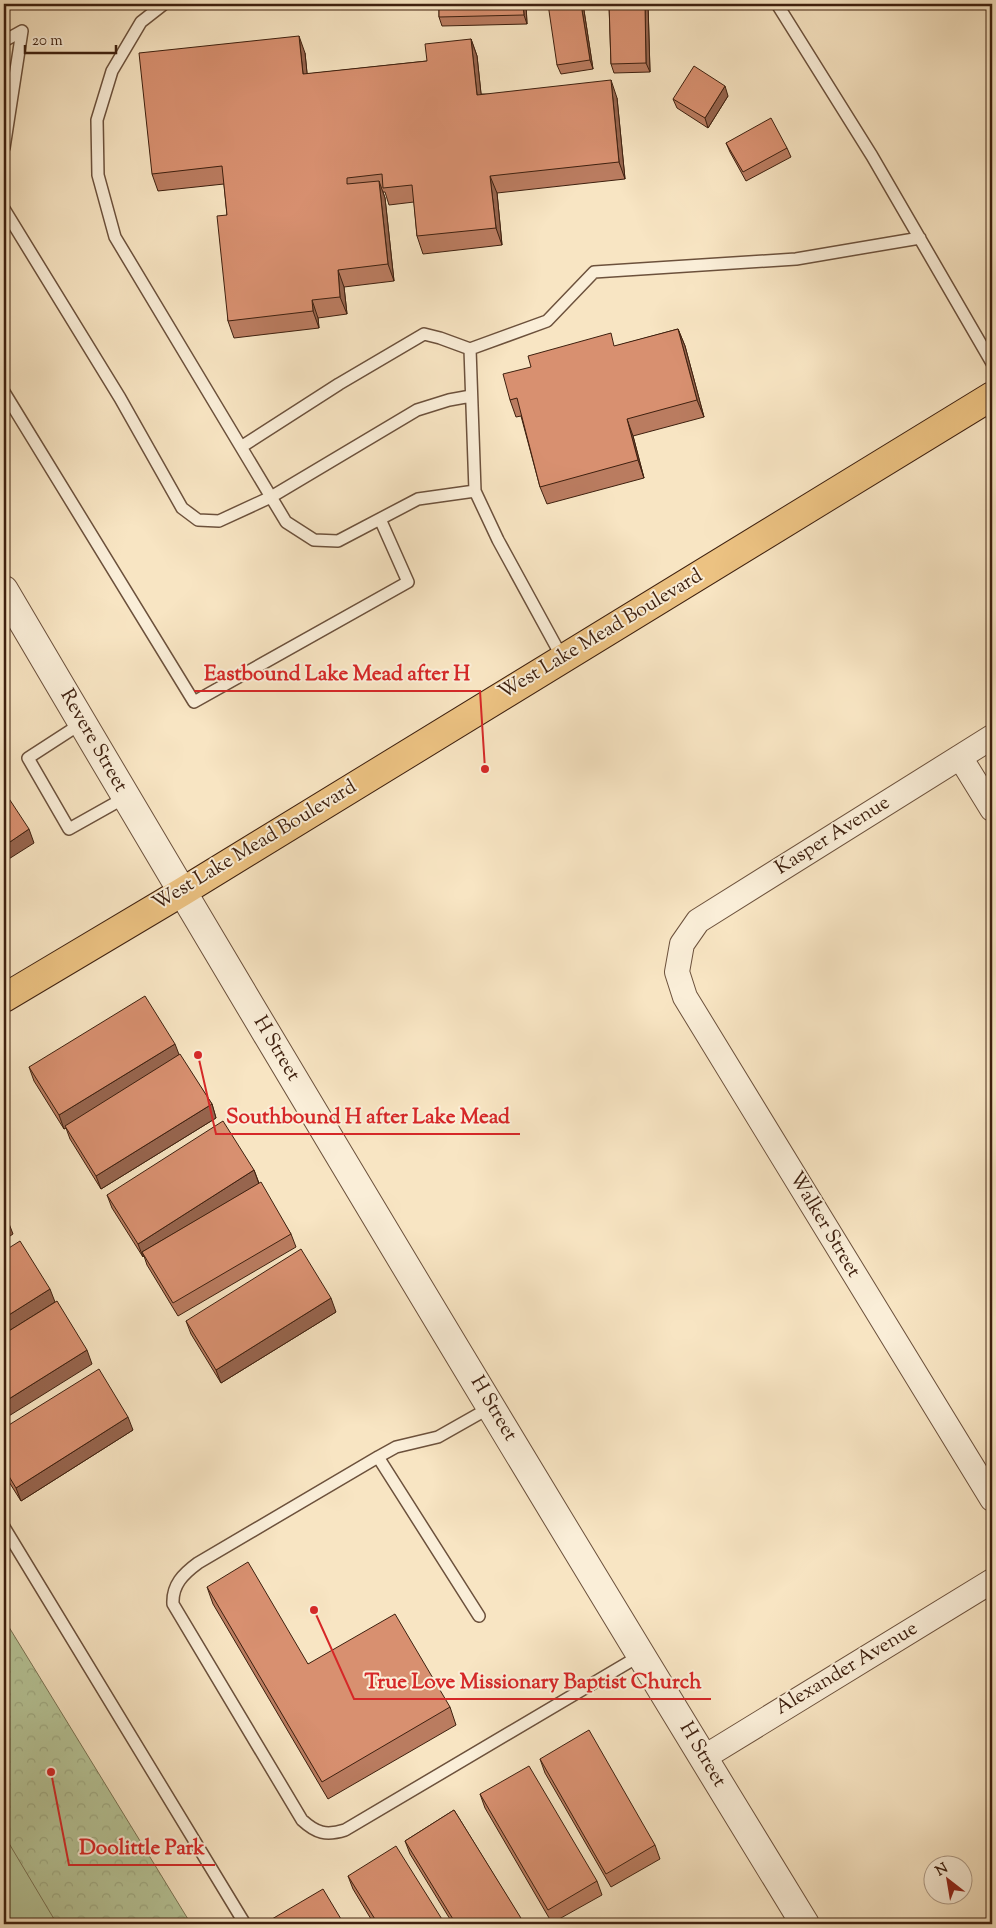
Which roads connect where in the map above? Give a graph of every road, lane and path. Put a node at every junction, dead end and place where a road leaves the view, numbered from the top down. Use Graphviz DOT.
graph roads {
  1 [pos="164,4"];
  2 [pos="777,4"];
  3 [pos="4,41"];
  4 [pos="4,148"];
  5 [pos="4,209"];
  6 [pos="920,238"];
  7 [pos="470,349"];
  8 [pos="992,363"];
  9 [pos="4,392"];
  10 [pos="471,396"];
  11 [pos="992,396"];
  12 [pos="240,447"];
  13 [pos="474,491"];
  14 [pos="271,497"];
  15 [pos="380,519"];
  16 [pos="4,590"];
  17 [pos="563,659"];
  18 [pos="82,724"];
  19 [pos="992,737"];
  20 [pos="960,757"];
  21 [pos="126,797"];
  22 [pos="992,809"];
  23 [pos="182,892"];
  24 [pos="682,944"];
  25 [pos="4,998"];
  26 [pos="492,1407"];
  27 [pos="378,1457"];
  28 [pos="992,1499"];
  29 [pos="4,1526"];
  30 [pos="992,1581"];
  31 [pos="479,1616"];
  32 [pos="641,1655"];
  33 [pos="702,1758"];
  34 [pos="245,1924"];
  35 [pos="805,1924"];
  1 -- 12 [label="lane"];
  2 -- 6 [label="lane"];
  3 -- 4 [label="lane"];
  5 -- 14 [label="lane"];
  6 -- 7 [label="lane"];
  6 -- 8 [label="lane"];
  7 -- 10 [label="lane"];
  7 -- 12 [label="lane"];
  9 -- 15 [label="lane"];
  10 -- 13 [label="lane"];
  10 -- 14 [label="lane"];
  11 -- 17 [label="main road, West Lake Mead Boulevard"];
  12 -- 14 [label="lane"];
  13 -- 15 [label="lane"];
  13 -- 17 [label="lane"];
  14 -- 15 [label="lane"];
  16 -- 18 [label="street, Revere Street"];
  17 -- 23 [label="main road, West Lake Mead Boulevard"];
  18 -- 21 [label="street, Revere Street"];
  18 -- 21 [label="lane"];
  19 -- 20 [label="street, Kasper Avenue"];
  20 -- 22 [label="street"];
  20 -- 24 [label="street, Kasper Avenue"];
  21 -- 23 [label="street, Revere Street"];
  23 -- 25 [label="main road, West Lake Mead Boulevard"];
  23 -- 26 [label="street, H Street"];
  24 -- 28 [label="street, Walker Street"];
  26 -- 27 [label="lane"];
  26 -- 32 [label="street, H Street"];
  27 -- 31 [label="lane"];
  27 -- 32 [label="lane"];
  29 -- 34 [label="lane"];
  30 -- 33 [label="street, Alexander Avenue"];
  32 -- 33 [label="street, H Street"];
  33 -- 35 [label="street, H Street"];
}
